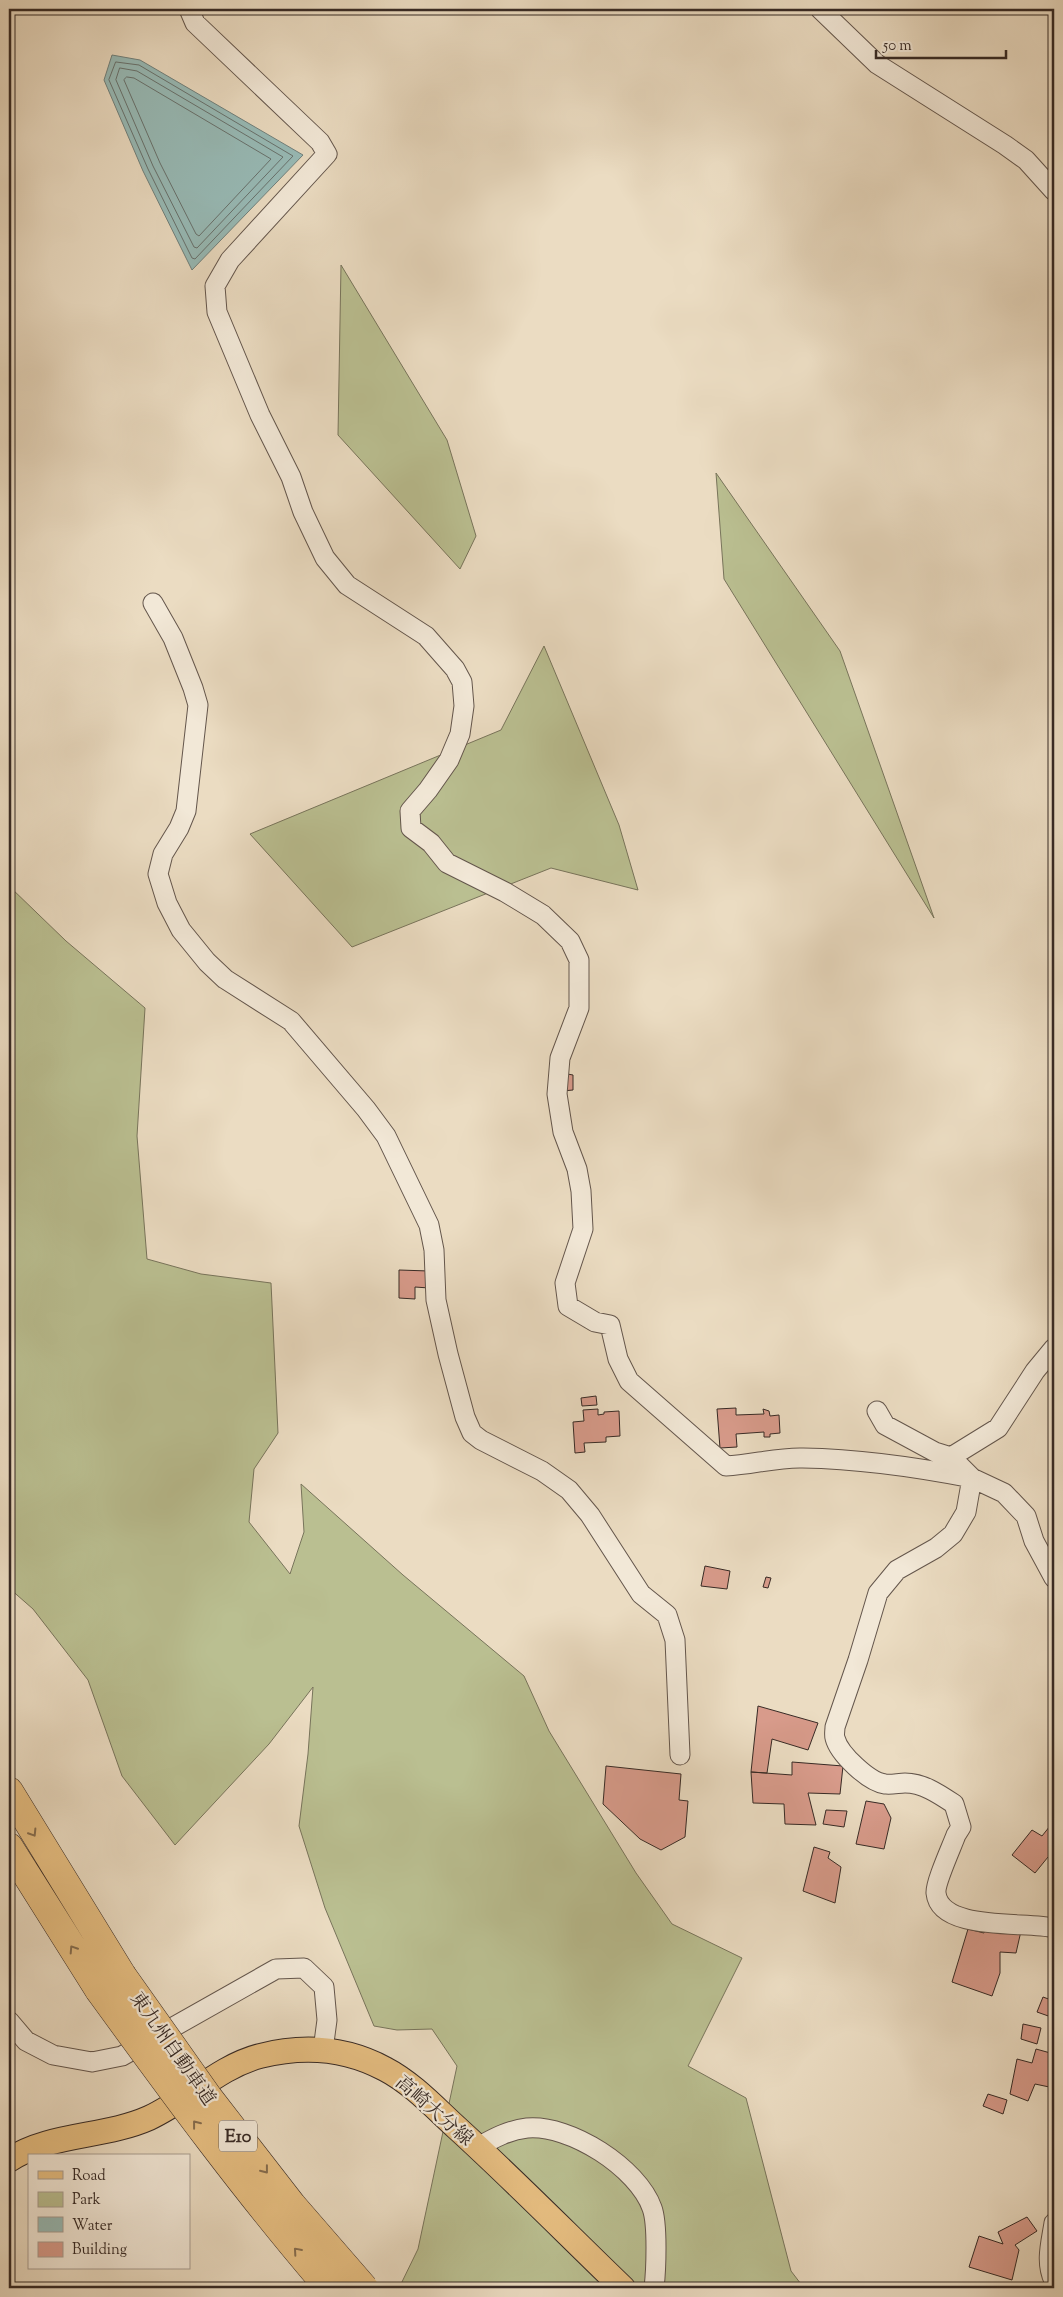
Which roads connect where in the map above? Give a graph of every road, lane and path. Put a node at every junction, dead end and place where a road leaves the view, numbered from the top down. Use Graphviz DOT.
graph roads {
  1 [pos="189,9"];
  2 [pos="820,9"];
  3 [pos="1054,191"];
  4 [pos="153,603"];
  5 [pos="1054,1348"];
  6 [pos="877,1411"];
  7 [pos="951,1457"];
  8 [pos="972,1478"];
  9 [pos="1054,1578"];
  10 [pos="680,1755"];
  11 [pos="9,1791"];
  12 [pos="9,1847"];
  13 [pos="1054,1928"];
  14 [pos="9,2021"];
  15 [pos="322,2050"];
  16 [pos="478,2147"];
  17 [pos="9,2160"];
  18 [pos="1054,2223"];
  19 [pos="1054,2281"];
  20 [pos="329,2288"];
  21 [pos="364,2288"];
  22 [pos="623,2288"];
  23 [pos="654,2288"];
  1 -- 8 [label="street"];
  2 -- 3 [label="street"];
  4 -- 10 [label="street"];
  5 -- 7 [label="street"];
  6 -- 7 [label="street"];
  7 -- 8 [label="street"];
  8 -- 9 [label="street"];
  8 -- 13 [label="street"];
  11 -- 21 [label="highway, 東九州自動車道 / E10, one-way, bridge"];
  20 -- 12 [label="highway, 東九州自動車道 / E10, one-way, bridge"];
  14 -- 15 [label="street"];
  15 -- 16 [label="main road, 高崎大分線"];
  15 -- 17 [label="main road, 高崎大分線"];
  16 -- 22 [label="main road, 高崎大分線"];
  16 -- 23 [label="street"];
  18 -- 19 [label="street"];
}
